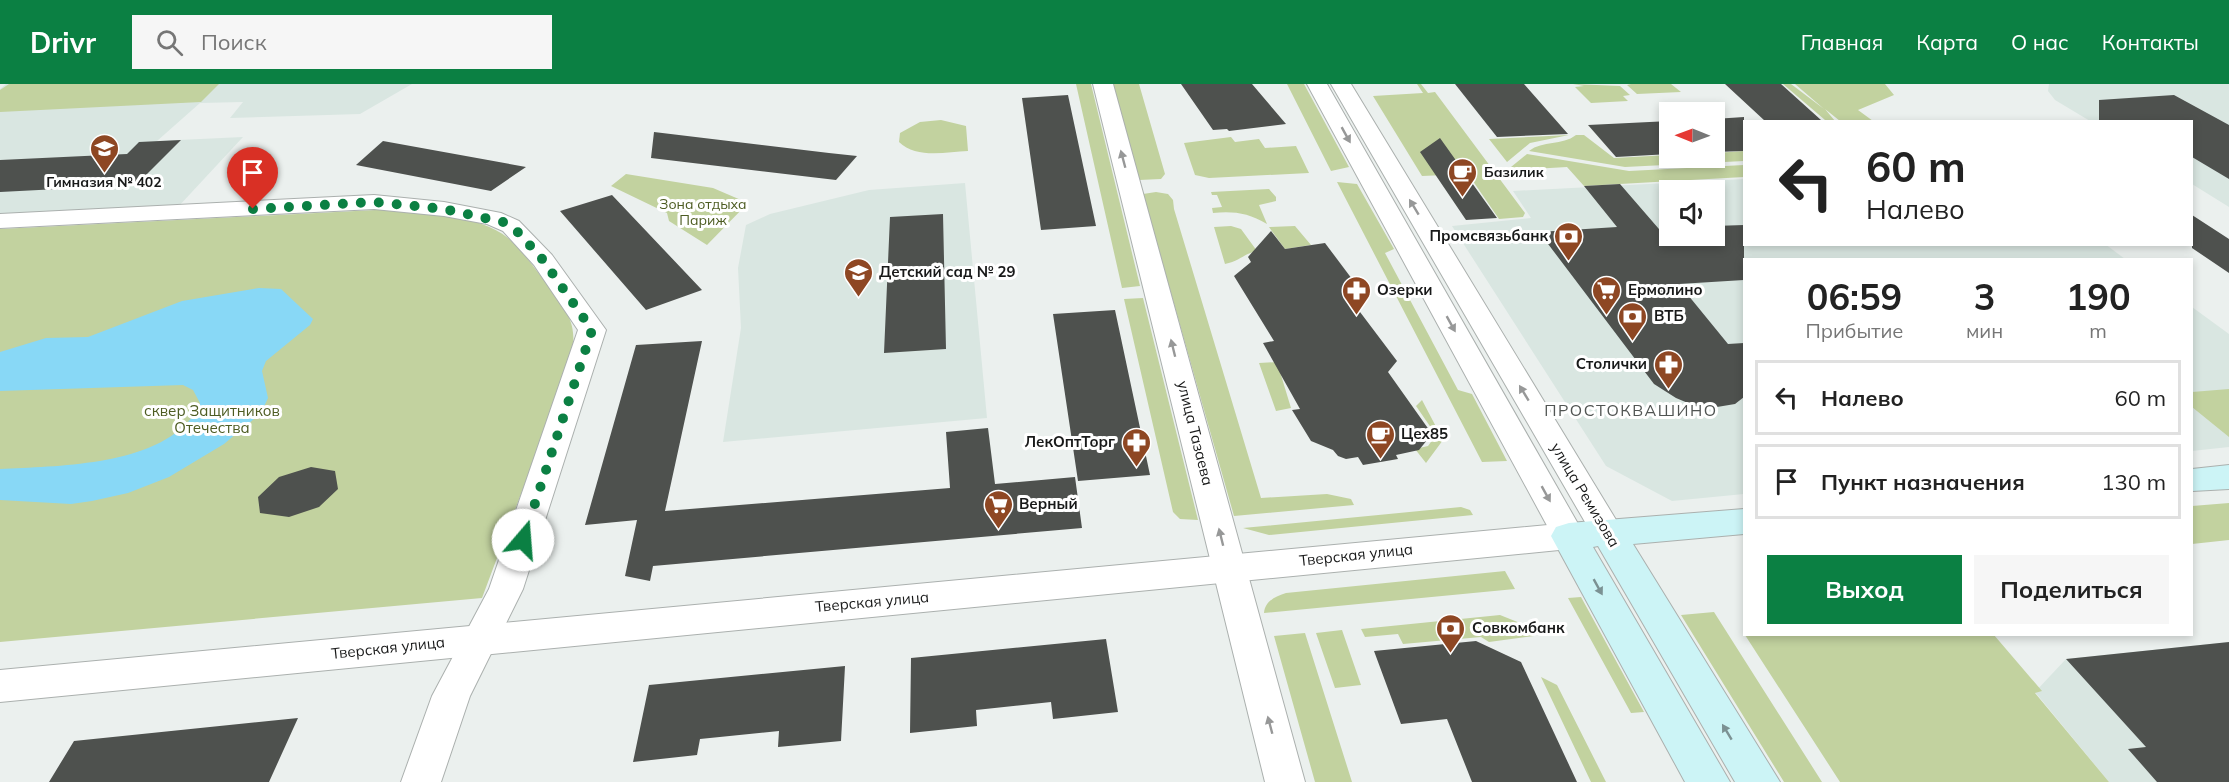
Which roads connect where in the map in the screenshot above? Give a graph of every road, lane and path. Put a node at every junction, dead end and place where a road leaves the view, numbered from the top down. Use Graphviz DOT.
graph roads {
  1 [pos="1103,84"];
  2 [pos="1317,84"];
  3 [pos="1341,84"];
  4 [pos="0,221"];
  5 [pos="2229,477"];
  6 [pos="2193,480"];
  7 [pos="1743,522"];
  8 [pos="1608,533"];
  9 [pos="1569,536"];
  10 [pos="1229,568"];
  11 [pos="480,639"];
  12 [pos="0,686"];
  13 [pos="421,782"];
  14 [pos="1285,782"];
  15 [pos="1708,782"];
  16 [pos="1758,782"];
  10 -- 1 [label="street, улица Тазаева, one-way"];
  2 -- 9 [label="street, one-way"];
  8 -- 3 [label="street, улица Ремизова, one-way"];
  4 -- 11 [label="street"];
  5 -- 6 [label="main road"];
  7 -- 8 [label="main road, Тверская улица"];
  8 -- 9 [label="main road, Тверская улица"];
  16 -- 8 [label="main road, улица Ремизова, one-way"];
  9 -- 10 [label="street, Тверская улица"];
  9 -- 15 [label="main road, one-way"];
  10 -- 11 [label="street, Тверская улица"];
  14 -- 10 [label="street, улица Тазаева, one-way"];
  11 -- 12 [label="street, Тверская улица"];
  11 -- 13 [label="street"];
}
